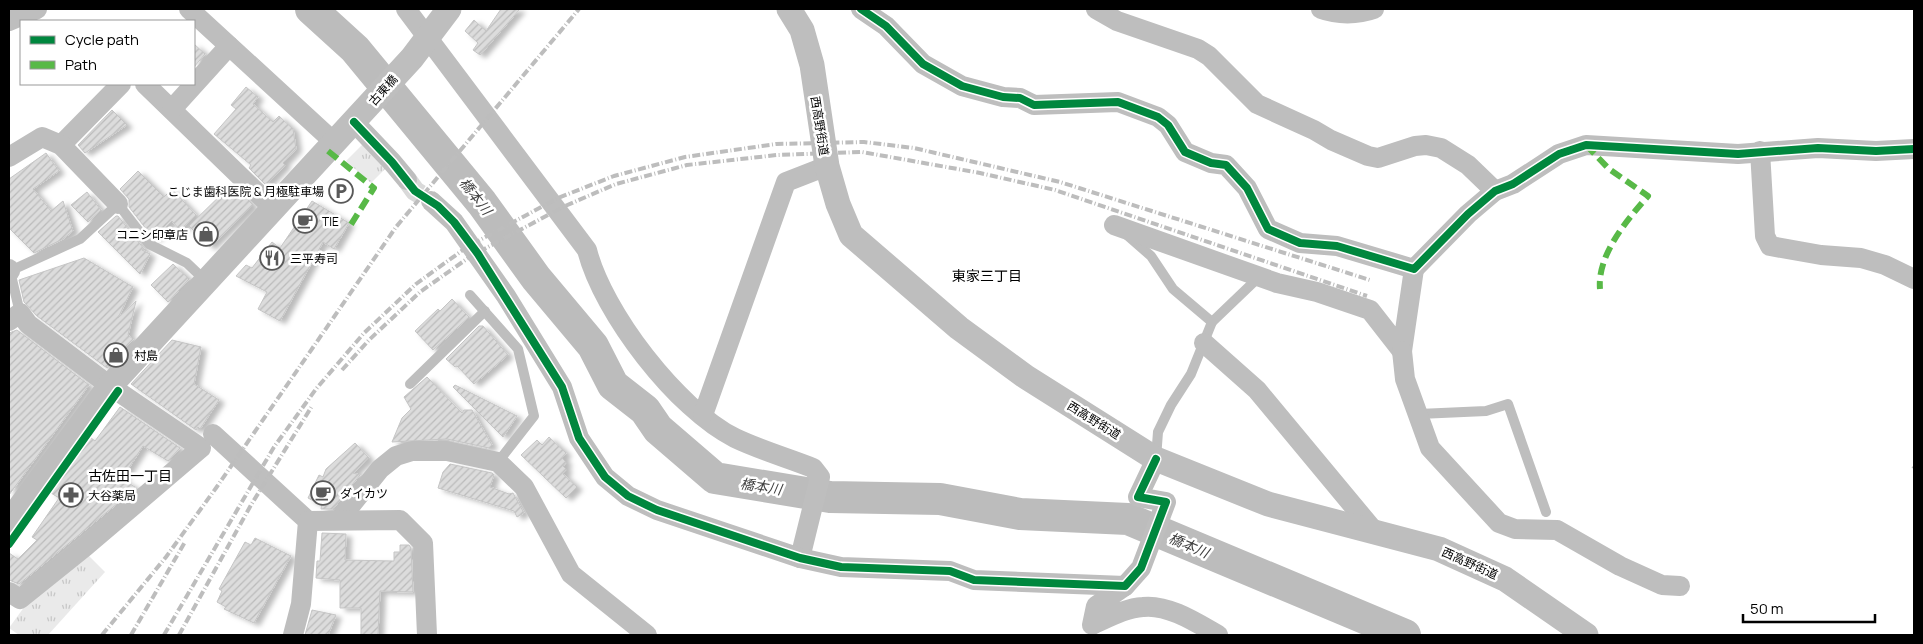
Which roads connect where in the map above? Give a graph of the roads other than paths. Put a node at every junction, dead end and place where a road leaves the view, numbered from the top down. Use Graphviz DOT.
graph roads {
  1 [pos="36,9"];
  2 [pos="188,9"];
  3 [pos="406,9"];
  4 [pos="449,9"];
  5 [pos="789,9"];
  6 [pos="861,9"];
  7 [pos="1096,9"];
  8 [pos="1321,9"];
  9 [pos="1374,9"];
  10 [pos="9,21"];
  11 [pos="429,37"];
  12 [pos="229,46"];
  13 [pos="195,84"];
  14 [pos="120,85"];
  15 [pos="146,85"];
  16 [pos="194,85"];
  17 [pos="172,109"];
  18 [pos="354,122"];
  19 [pos="335,143"];
  20 [pos="61,145"];
  21 [pos="1914,149"];
  22 [pos="1760,151"];
  23 [pos="9,157"];
  24 [pos="827,166"];
  25 [pos="407,180"];
  26 [pos="1495,191"];
  27 [pos="431,201"];
  28 [pos="118,204"];
  29 [pos="274,209"];
  30 [pos="1114,225"];
  31 [pos="9,270"];
  32 [pos="1414,270"];
  33 [pos="1259,277"];
  34 [pos="1914,279"];
  35 [pos="207,282"];
  36 [pos="470,295"];
  37 [pos="484,311"];
  38 [pos="15,317"];
  39 [pos="1212,322"];
  40 [pos="1204,343"];
  41 [pos="1402,351"];
  42 [pos="410,384"];
  43 [pos="110,386"];
  44 [pos="1419,414"];
  45 [pos="703,415"];
  46 [pos="213,434"];
  47 [pos="1156,459"];
  48 [pos="498,462"];
  49 [pos="1546,512"];
  50 [pos="339,520"];
  51 [pos="308,521"];
  52 [pos="9,522"];
  53 [pos="1375,532"];
  54 [pos="800,558"];
  55 [pos="1126,586"];
  56 [pos="1680,586"];
  57 [pos="9,592"];
  58 [pos="293,635"];
  59 [pos="427,635"];
  60 [pos="647,635"];
  61 [pos="1218,635"];
  62 [pos="1586,635"];
  1 -- 10 [label="street"];
  2 -- 12 [label="street"];
  3 -- 11 [label="street"];
  4 -- 11 [label="street, 古東橋"];
  5 -- 24 [label="street, 西高野街道"];
  6 -- 32 [label="street"];
  7 -- 26 [label="street"];
  8 -- 9 [label="street"];
  11 -- 18 [label="street, 古東橋"];
  11 -- 45 [label="street"];
  12 -- 13 [label="street"];
  12 -- 19 [label="street"];
  14 -- 20 [label="street"];
  15 -- 17 [label="street"];
  16 -- 17 [label="street"];
  17 -- 29 [label="street"];
  18 -- 19 [label="street, 古東橋"];
  18 -- 25 [label="street"];
  19 -- 29 [label="street, 古東橋"];
  20 -- 23 [label="street"];
  20 -- 28 [label="street"];
  21 -- 22 [label="street"];
  22 -- 26 [label="street"];
  22 -- 34 [label="street"];
  24 -- 45 [label="street"];
  24 -- 47 [label="street, 西高野街道"];
  26 -- 32 [label="street"];
  27 -- 54 [label="street"];
  28 -- 31 [label="lane"];
  28 -- 35 [label="lane"];
  29 -- 35 [label="street, 古東橋"];
  30 -- 33 [label="street"];
  30 -- 39 [label="lane"];
  31 -- 38 [label="lane"];
  32 -- 41 [label="street"];
  33 -- 39 [label="lane"];
  33 -- 41 [label="street"];
  35 -- 43 [label="street, 古東橋"];
  36 -- 37 [label="lane"];
  37 -- 42 [label="lane"];
  37 -- 48 [label="lane"];
  38 -- 43 [label="street"];
  39 -- 40 [label="lane"];
  40 -- 47 [label="lane"];
  40 -- 53 [label="street"];
  41 -- 44 [label="street"];
  43 -- 52 [label="street, 古東橋"];
  43 -- 57 [label="street"];
  44 -- 49 [label="lane"];
  44 -- 56 [label="street"];
  45 -- 54 [label="street"];
  46 -- 51 [label="street"];
  47 -- 53 [label="street, 西高野街道"];
  47 -- 55 [label="street"];
  48 -- 50 [label="street"];
  48 -- 60 [label="street"];
  50 -- 51 [label="street"];
  50 -- 59 [label="street"];
  51 -- 58 [label="street"];
  53 -- 62 [label="street, 西高野街道"];
  54 -- 55 [label="street"];
  55 -- 61 [label="street"];
}
